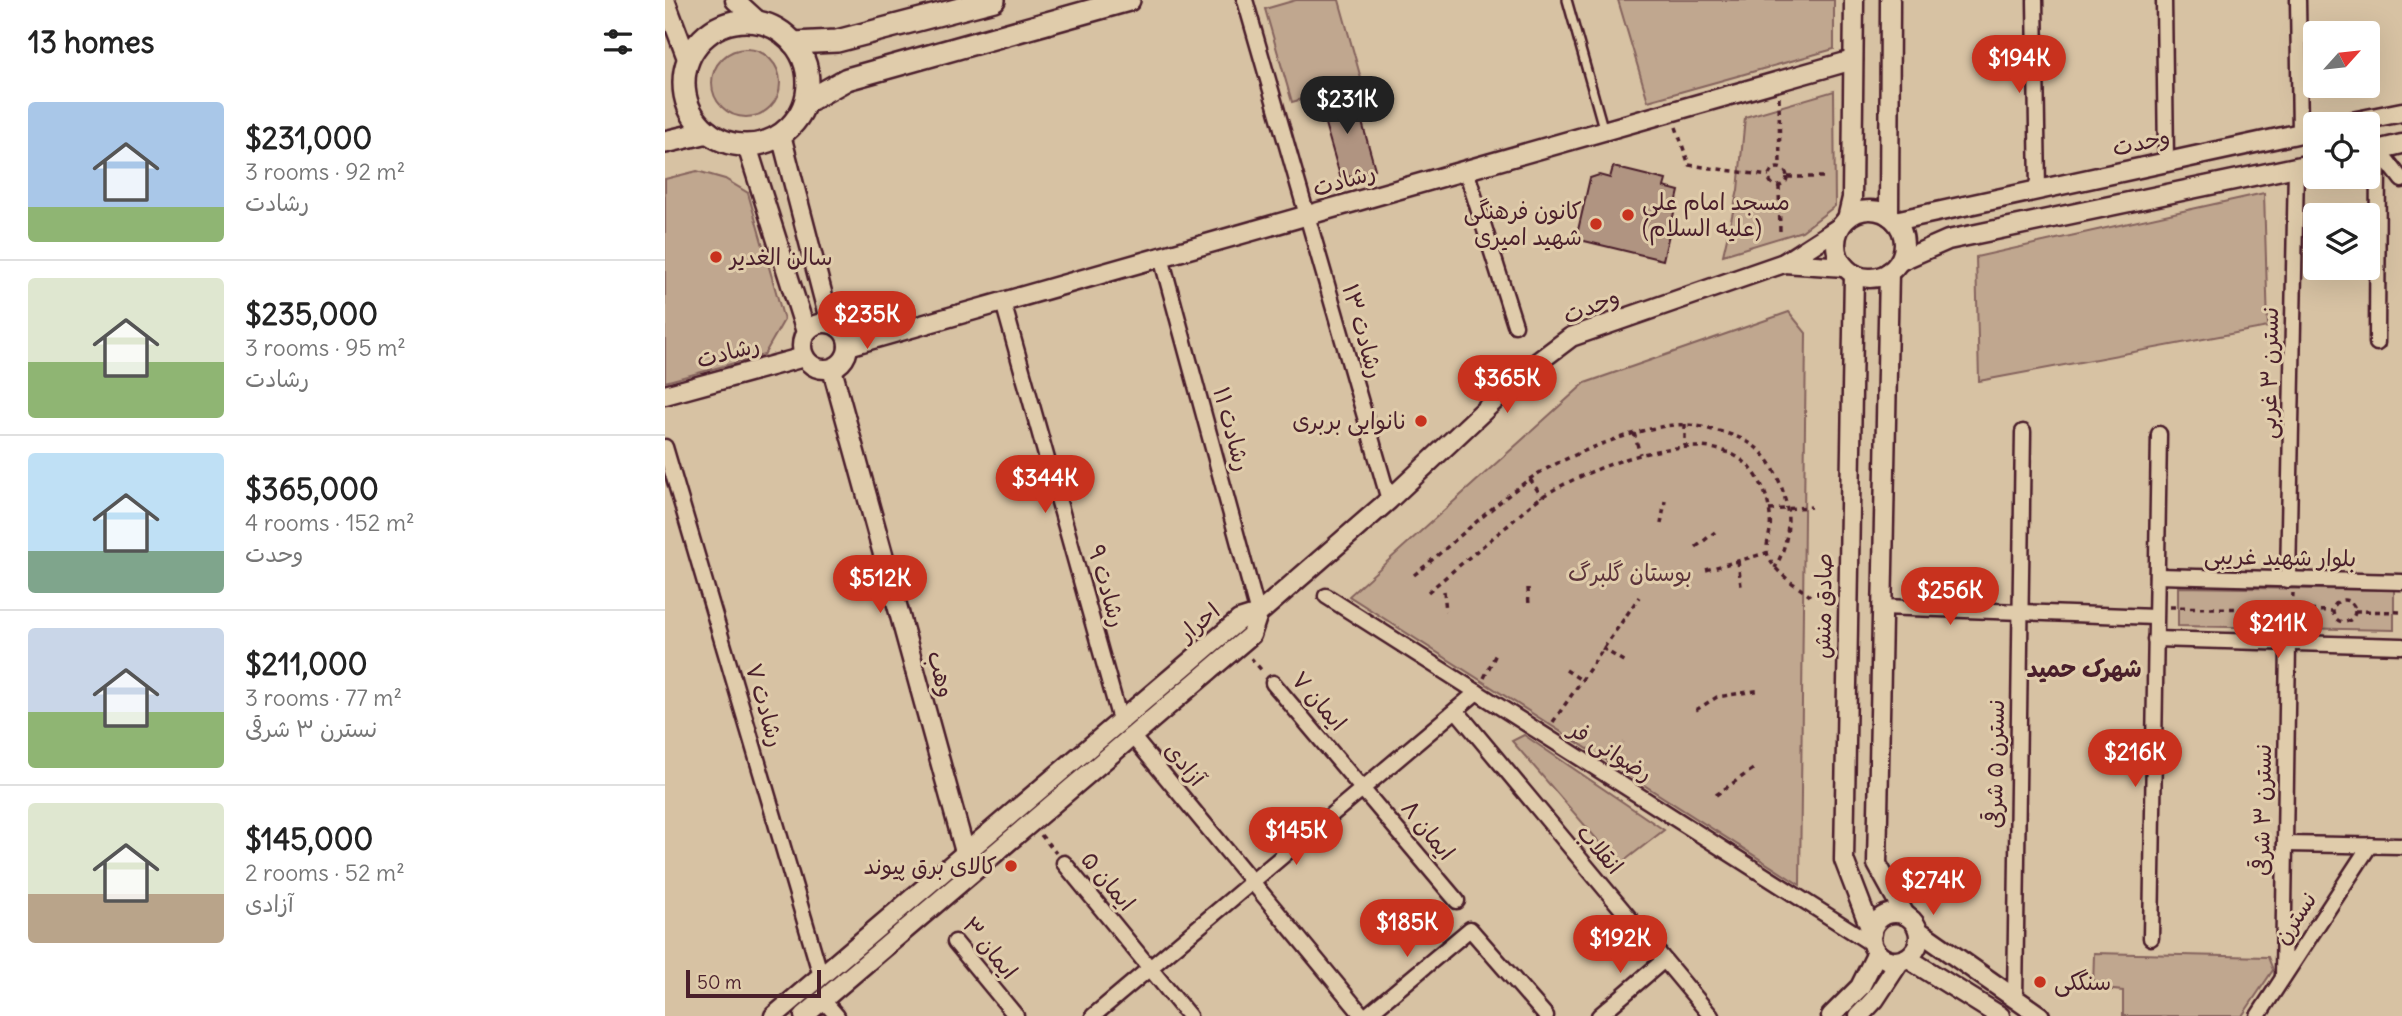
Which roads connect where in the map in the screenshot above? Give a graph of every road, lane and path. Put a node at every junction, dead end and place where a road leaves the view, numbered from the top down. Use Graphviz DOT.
graph roads {
  1 [pos="665,0"];
  2 [pos="735,0"];
  3 [pos="1129,0"];
  4 [pos="1245,0"];
  5 [pos="1567,0"];
  6 [pos="1854,0"];
  7 [pos="1890,0"];
  8 [pos="2035,0"];
  9 [pos="2164,0"];
  10 [pos="2298,0"];
  11 [pos="989,1"];
  12 [pos="759,22"];
  13 [pos="793,43"];
  14 [pos="1853,60"];
  15 [pos="679,72"];
  16 [pos="1779,81"];
  17 [pos="806,102"];
  18 [pos="1671,112"];
  19 [pos="2307,112"];
  20 [pos="2402,112"];
  21 [pos="2380,116"];
  22 [pos="1604,131"];
  23 [pos="708,132"];
  24 [pos="2303,132"];
  25 [pos="781,135"];
  26 [pos="665,142"];
  27 [pos="2402,144"];
  28 [pos="747,146"];
  29 [pos="2380,149"];
  30 [pos="2380,158"];
  31 [pos="2166,161"];
  32 [pos="2303,166"];
  33 [pos="1780,167"];
  34 [pos="2296,167"];
  35 [pos="1466,170"];
  36 [pos="1769,176"];
  37 [pos="1788,177"];
  38 [pos="1826,177"];
  39 [pos="2402,180"];
  40 [pos="1779,186"];
  41 [pos="2374,189"];
  42 [pos="2038,190"];
  43 [pos="1306,216"];
  44 [pos="1892,218"];
  45 [pos="1844,223"];
  46 [pos="1780,232"];
  47 [pos="1161,257"];
  48 [pos="1784,263"];
  49 [pos="1894,266"];
  50 [pos="1850,271"];
  51 [pos="1003,302"];
  52 [pos="830,324"];
  53 [pos="1515,325"];
  54 [pos="806,332"];
  55 [pos="2377,342"];
  56 [pos="848,346"];
  57 [pos="804,357"];
  58 [pos="832,369"];
  59 [pos="665,395"];
  60 [pos="1685,424"];
  61 [pos="2023,432"];
  62 [pos="1634,433"];
  63 [pos="2159,434"];
  64 [pos="1685,446"];
  65 [pos="665,447"];
  66 [pos="1640,454"];
  67 [pos="1530,479"];
  68 [pos="1542,496"];
  69 [pos="1389,500"];
  70 [pos="1665,501"];
  71 [pos="1811,507"];
  72 [pos="1789,508"];
  73 [pos="1769,510"];
  74 [pos="1661,524"];
  75 [pos="1715,531"];
  76 [pos="1696,547"];
  77 [pos="1766,553"];
  78 [pos="1738,561"];
  79 [pos="1775,568"];
  80 [pos="1706,570"];
  81 [pos="1415,575"];
  82 [pos="2158,576"];
  83 [pos="2288,580"];
  84 [pos="2402,582"];
  85 [pos="1741,586"];
  86 [pos="1528,588"];
  87 [pos="1444,591"];
  88 [pos="1428,592"];
  89 [pos="1327,596"];
  90 [pos="1810,596"];
  91 [pos="1639,597"];
  92 [pos="1529,606"];
  93 [pos="1882,607"];
  94 [pos="2293,610"];
  95 [pos="1446,611"];
  96 [pos="2332,611"];
  97 [pos="2355,611"];
  98 [pos="2020,612"];
  99 [pos="2156,612"];
  100 [pos="2402,612"];
  101 [pos="1258,614"];
  102 [pos="2155,639"];
  103 [pos="2288,643"];
  104 [pos="1240,644"];
  105 [pos="2402,646"];
  106 [pos="1602,648"];
  107 [pos="1496,654"];
  108 [pos="1625,662"];
  109 [pos="1566,670"];
  110 [pos="1581,680"];
  111 [pos="1273,683"];
  112 [pos="1761,690"];
  113 [pos="1476,692"];
  114 [pos="1456,710"];
  115 [pos="1696,710"];
  116 [pos="1120,720"];
  117 [pos="1544,735"];
  118 [pos="1132,736"];
  119 [pos="1623,742"];
  120 [pos="1756,767"];
  121 [pos="1606,774"];
  122 [pos="1364,787"];
  123 [pos="1716,795"];
  124 [pos="1031,822"];
  125 [pos="2285,844"];
  126 [pos="2371,845"];
  127 [pos="2402,846"];
  128 [pos="965,852"];
  129 [pos="1064,863"];
  130 [pos="979,867"];
  131 [pos="1254,880"];
  132 [pos="1457,901"];
  133 [pos="1905,915"];
  134 [pos="1919,931"];
  135 [pos="2151,939"];
  136 [pos="955,942"];
  137 [pos="1874,943"];
  138 [pos="1664,960"];
  139 [pos="1904,960"];
  140 [pos="1150,967"];
  141 [pos="821,976"];
  142 [pos="2283,977"];
  143 [pos="823,1000"];
  144 [pos="2015,1000"];
  145 [pos="774,1016"];
  146 [pos="804,1016"];
  147 [pos="837,1016"];
  148 [pos="1016,1016"];
  149 [pos="1093,1016"];
  150 [pos="1189,1016"];
  151 [pos="1365,1016"];
  152 [pos="1546,1016"];
  153 [pos="1599,1016"];
  154 [pos="1711,1016"];
  155 [pos="1831,1016"];
  156 [pos="1859,1016"];
  157 [pos="2000,1016"];
  158 [pos="2041,1016"];
  159 [pos="2258,1016"];
  1 -- 15 [label="street"];
  2 -- 12 [label="street"];
  3 -- 17 [label="main road"];
  4 -- 43 [label="street, رشادت ۱۳"];
  5 -- 22 [label="lane"];
  6 -- 14 [label="street"];
  7 -- 44 [label="street"];
  8 -- 42 [label="street"];
  9 -- 31 [label="street"];
  10 -- 19 [label="street"];
  11 -- 13 [label="main road"];
  12 -- 13 [label="main road"];
  12 -- 15 [label="main road"];
  13 -- 17 [label="main road"];
  14 -- 16 [label="street, رشادت"];
  14 -- 45 [label="street"];
  15 -- 23 [label="main road"];
  16 -- 18 [label="street, رشادت"];
  16 -- 33 [label="path"];
  17 -- 25 [label="main road"];
  18 -- 22 [label="street, رشادت"];
  18 -- 36 [label="path"];
  20 -- 21 [label="street"];
  22 -- 35 [label="street, رشادت"];
  23 -- 26 [label="main road"];
  23 -- 28 [label="main road"];
  24 -- 31 [label="street, وحدت"];
  25 -- 28 [label="main road"];
  25 -- 52 [label="street"];
  27 -- 29 [label="street"];
  28 -- 54 [label="street"];
  30 -- 39 [label="street"];
  31 -- 42 [label="street, وحدت"];
  32 -- 34 [label="street"];
  33 -- 36 [label="path"];
  33 -- 37 [label="path"];
  34 -- 49 [label="street"];
  34 -- 83 [label="street, نسترن ۳ غربی"];
  35 -- 43 [label="street, رشادت"];
  35 -- 53 [label="street"];
  36 -- 40 [label="path"];
  37 -- 38 [label="path"];
  37 -- 40 [label="path"];
  40 -- 46 [label="path"];
  41 -- 55 [label="street"];
  42 -- 44 [label="street, وحدت"];
  43 -- 47 [label="street, رشادت"];
  43 -- 69 [label="street, رشادت ۱۳"];
  44 -- 45 [label="street"];
  44 -- 49 [label="street"];
  45 -- 48 [label="street, وحدت"];
  45 -- 50 [label="street"];
  47 -- 51 [label="street, رشادت"];
  47 -- 101 [label="street, رشادت ۱۱"];
  48 -- 50 [label="street, وحدت"];
  48 -- 69 [label="street, وحدت"];
  49 -- 50 [label="street"];
  49 -- 93 [label="street"];
  50 -- 137 [label="street, صادق منش"];
  51 -- 56 [label="street, رشادت"];
  51 -- 116 [label="street, رشادت ۹"];
  52 -- 54 [label="street"];
  52 -- 56 [label="street"];
  54 -- 57 [label="street"];
  56 -- 58 [label="street"];
  57 -- 58 [label="street"];
  57 -- 59 [label="street, رشادت"];
  58 -- 128 [label="street, وهب"];
  60 -- 62 [label="path"];
  60 -- 64 [label="path"];
  60 -- 72 [label="path"];
  61 -- 98 [label="street, نسترن ۵ شرقی"];
  62 -- 66 [label="path"];
  62 -- 67 [label="path"];
  63 -- 82 [label="street"];
  64 -- 66 [label="path"];
  64 -- 73 [label="path"];
  65 -- 141 [label="street, رشادت ۷"];
  66 -- 68 [label="path"];
  67 -- 68 [label="path"];
  67 -- 81 [label="path"];
  68 -- 88 [label="path"];
  69 -- 101 [label="street, وحدت"];
  70 -- 74 [label="path"];
  71 -- 72 [label="path"];
  72 -- 73 [label="path"];
  72 -- 79 [label="path"];
  73 -- 77 [label="path"];
  75 -- 76 [label="path"];
  77 -- 78 [label="path"];
  77 -- 79 [label="path"];
  78 -- 80 [label="path"];
  78 -- 85 [label="path"];
  79 -- 90 [label="path"];
  82 -- 83 [label="street, بلوار شهید غریبی"];
  82 -- 99 [label="street"];
  83 -- 84 [label="street, بلوار شهید غریبی"];
  83 -- 94 [label="path"];
  86 -- 92 [label="path"];
  87 -- 95 [label="path"];
  89 -- 113 [label="street, رضوانی فر"];
  91 -- 106 [label="path"];
  93 -- 98 [label="street"];
  93 -- 133 [label="street"];
  94 -- 96 [label="path"];
  94 -- 99 [label="path"];
  94 -- 103 [label="path"];
  96 -- 97 [label="path"];
  96 -- 97 [label="path"];
  97 -- 100 [label="path"];
  98 -- 99 [label="street"];
  98 -- 144 [label="street, نسترن ۵ شرقی"];
  99 -- 102 [label="street"];
  101 -- 104 [label="street, احرار"];
  101 -- 116 [label="street, احرار"];
  102 -- 103 [label="street"];
  102 -- 135 [label="street"];
  103 -- 105 [label="street"];
  103 -- 125 [label="street, نسترن ۳ شرقی"];
  104 -- 111 [label="path, ایمان ۷"];
  104 -- 118 [label="street, احرار"];
  106 -- 108 [label="path"];
  106 -- 110 [label="path"];
  107 -- 113 [label="path"];
  109 -- 110 [label="path"];
  110 -- 117 [label="path"];
  111 -- 122 [label="street, ایمان ۷"];
  112 -- 115 [label="path"];
  113 -- 114 [label="street"];
  113 -- 117 [label="street, رضوانی فر"];
  114 -- 122 [label="street"];
  114 -- 138 [label="street, انقلاب"];
  116 -- 128 [label="street, احرار"];
  117 -- 121 [label="street, رضوانی فر"];
  118 -- 124 [label="street, احرار"];
  118 -- 131 [label="street, آزادی"];
  119 -- 121 [label="path"];
  120 -- 123 [label="path"];
  121 -- 137 [label="street, رضوانی فر"];
  122 -- 131 [label="street"];
  122 -- 132 [label="street, ایمان ۸"];
  124 -- 129 [label="path, ایمان ۵"];
  124 -- 130 [label="street, احرار"];
  125 -- 126 [label="street"];
  125 -- 142 [label="street, نسترن ۳ شرقی"];
  126 -- 127 [label="street"];
  126 -- 142 [label="street, نسترن"];
  128 -- 130 [label="street, وهب"];
  128 -- 141 [label="street, احرار"];
  129 -- 140 [label="street, ایمان ۵"];
  130 -- 143 [label="street, احرار"];
  131 -- 140 [label="street"];
  131 -- 151 [label="street, آزادی"];
  133 -- 134 [label="street"];
  133 -- 137 [label="street"];
  134 -- 139 [label="street"];
  134 -- 144 [label="street"];
  136 -- 148 [label="street, ایمان ۳"];
  137 -- 139 [label="street"];
  137 -- 155 [label="street"];
  138 -- 153 [label="street"];
  138 -- 154 [label="street, انقلاب"];
  139 -- 156 [label="street"];
  139 -- 157 [label="street"];
  140 -- 149 [label="street"];
  140 -- 150 [label="street, ایمان ۵"];
  141 -- 145 [label="street, احرار"];
  142 -- 159 [label="street, نسترن"];
  143 -- 146 [label="street, احرار"];
  143 -- 147 [label="street"];
  144 -- 158 [label="street"];
  151 -- 152 [label="street"];
}
